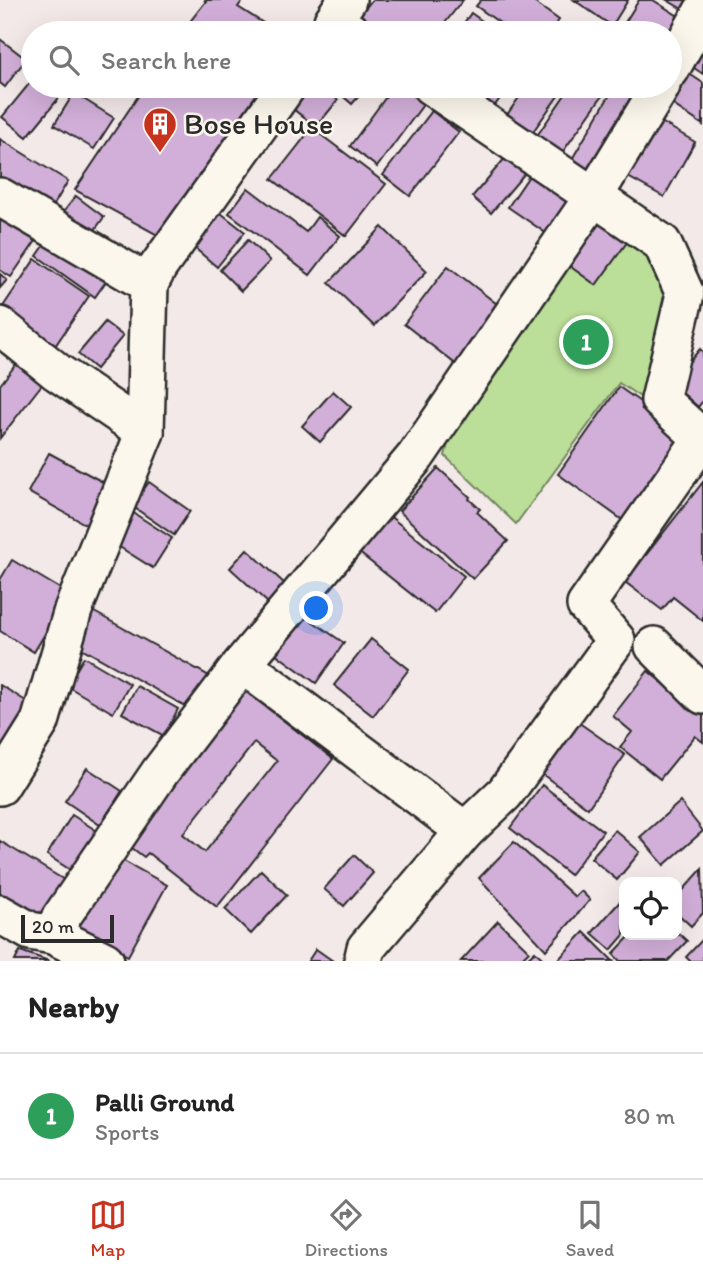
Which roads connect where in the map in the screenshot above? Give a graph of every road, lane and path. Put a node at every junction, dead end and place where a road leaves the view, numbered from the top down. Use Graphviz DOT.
graph roads {
  1 [pos="703,11"];
  2 [pos="682,48"];
  3 [pos="278,98"];
  4 [pos="449,98"];
  5 [pos="654,98"];
  6 [pos="594,196"];
  7 [pos="0,197"];
  8 [pos="149,284"];
  9 [pos="0,326"];
  10 [pos="145,432"];
  11 [pos="703,439"];
  12 [pos="654,646"];
  13 [pos="242,664"];
  14 [pos="703,695"];
  15 [pos="0,786"];
  16 [pos="465,831"];
  17 [pos="0,914"];
  18 [pos="52,935"];
  19 [pos="105,961"];
  20 [pos="363,961"];
  1 -- 2 [label="street"];
  3 -- 8 [label="street"];
  4 -- 6 [label="street"];
  5 -- 6 [label="street"];
  6 -- 11 [label="street"];
  6 -- 13 [label="street"];
  7 -- 8 [label="street"];
  8 -- 10 [label="street"];
  9 -- 10 [label="street"];
  10 -- 15 [label="street"];
  11 -- 16 [label="street"];
  12 -- 14 [label="street"];
  13 -- 16 [label="street"];
  13 -- 18 [label="street"];
  16 -- 20 [label="street"];
  17 -- 18 [label="street"];
  18 -- 19 [label="street"];
}
